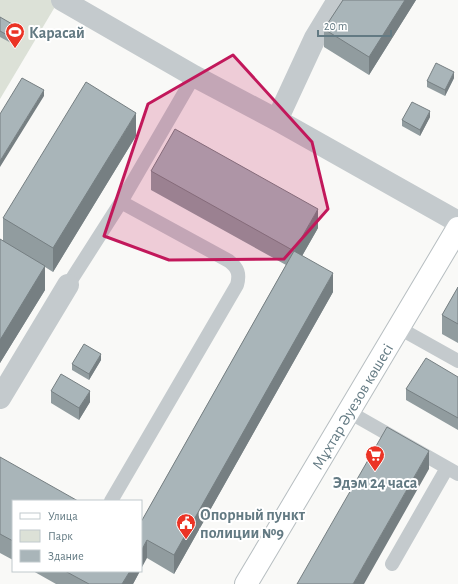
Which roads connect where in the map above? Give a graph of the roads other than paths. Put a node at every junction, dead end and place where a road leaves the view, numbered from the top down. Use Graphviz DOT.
graph roads {
  1 [pos="338,0"];
  2 [pos="66,1"];
  3 [pos="194,76"];
  4 [pos="277,120"];
  5 [pos="121,202"];
  6 [pos="458,222"];
  7 [pos="458,228"];
  8 [pos="68,285"];
  9 [pos="399,328"];
  10 [pos="458,361"];
  11 [pos="0,398"];
  12 [pos="348,412"];
  13 [pos="452,471"];
  14 [pos="111,500"];
  15 [pos="392,564"];
  16 [pos="246,584"];
  1 -- 4 [label="street"];
  2 -- 3 [label="street"];
  3 -- 4 [label="street"];
  3 -- 5 [label="lane"];
  4 -- 6 [label="street"];
  5 -- 8 [label="lane"];
  5 -- 14 [label="lane"];
  7 -- 9 [label="street, Мұхтар Әуезов көшесі"];
  8 -- 11 [label="street"];
  9 -- 10 [label="lane"];
  9 -- 12 [label="street, Мұхтар Әуезов көшесі"];
  12 -- 13 [label="lane"];
  12 -- 16 [label="street, Мұхтар Әуезов көшесі"];
  13 -- 15 [label="lane"];
}
